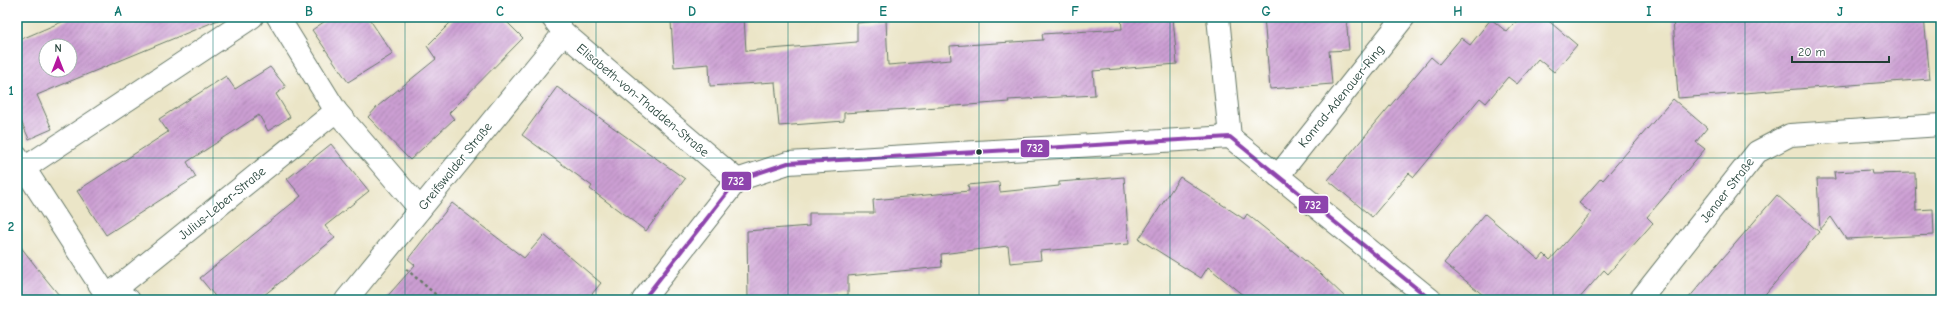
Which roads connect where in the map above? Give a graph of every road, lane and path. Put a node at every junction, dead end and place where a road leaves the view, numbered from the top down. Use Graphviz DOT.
graph roads {
  1 [pos="252,17"];
  2 [pos="278,17"];
  3 [pos="1218,17"];
  4 [pos="1404,17"];
  5 [pos="558,25"];
  6 [pos="336,111"];
  7 [pos="1941,126"];
  8 [pos="1230,137"];
  9 [pos="20,163"];
  10 [pos="1278,176"];
  11 [pos="737,180"];
  12 [pos="420,209"];
  13 [pos="386,251"];
  14 [pos="107,296"];
  15 [pos="129,300"];
  16 [pos="346,300"];
  17 [pos="442,300"];
  18 [pos="643,300"];
  19 [pos="1431,300"];
  20 [pos="1640,300"];
  1 -- 9 [label="street"];
  2 -- 6 [label="street"];
  3 -- 8 [label="street"];
  4 -- 10 [label="street, Konrad-Adenauer-Ring"];
  5 -- 11 [label="street, Elisabeth-von-Thadden-Straße"];
  5 -- 12 [label="street, Greifswalder Straße"];
  6 -- 12 [label="street"];
  6 -- 14 [label="street, Julius-Leber-Straße"];
  7 -- 20 [label="street, Jenaer Straße"];
  8 -- 10 [label="street"];
  8 -- 11 [label="street"];
  9 -- 14 [label="street"];
  10 -- 19 [label="street"];
  11 -- 18 [label="street"];
  12 -- 13 [label="street, Greifswalder Straße"];
  13 -- 16 [label="street, Greifswalder Straße"];
  13 -- 17 [label="path"];
  14 -- 15 [label="street"];
}
